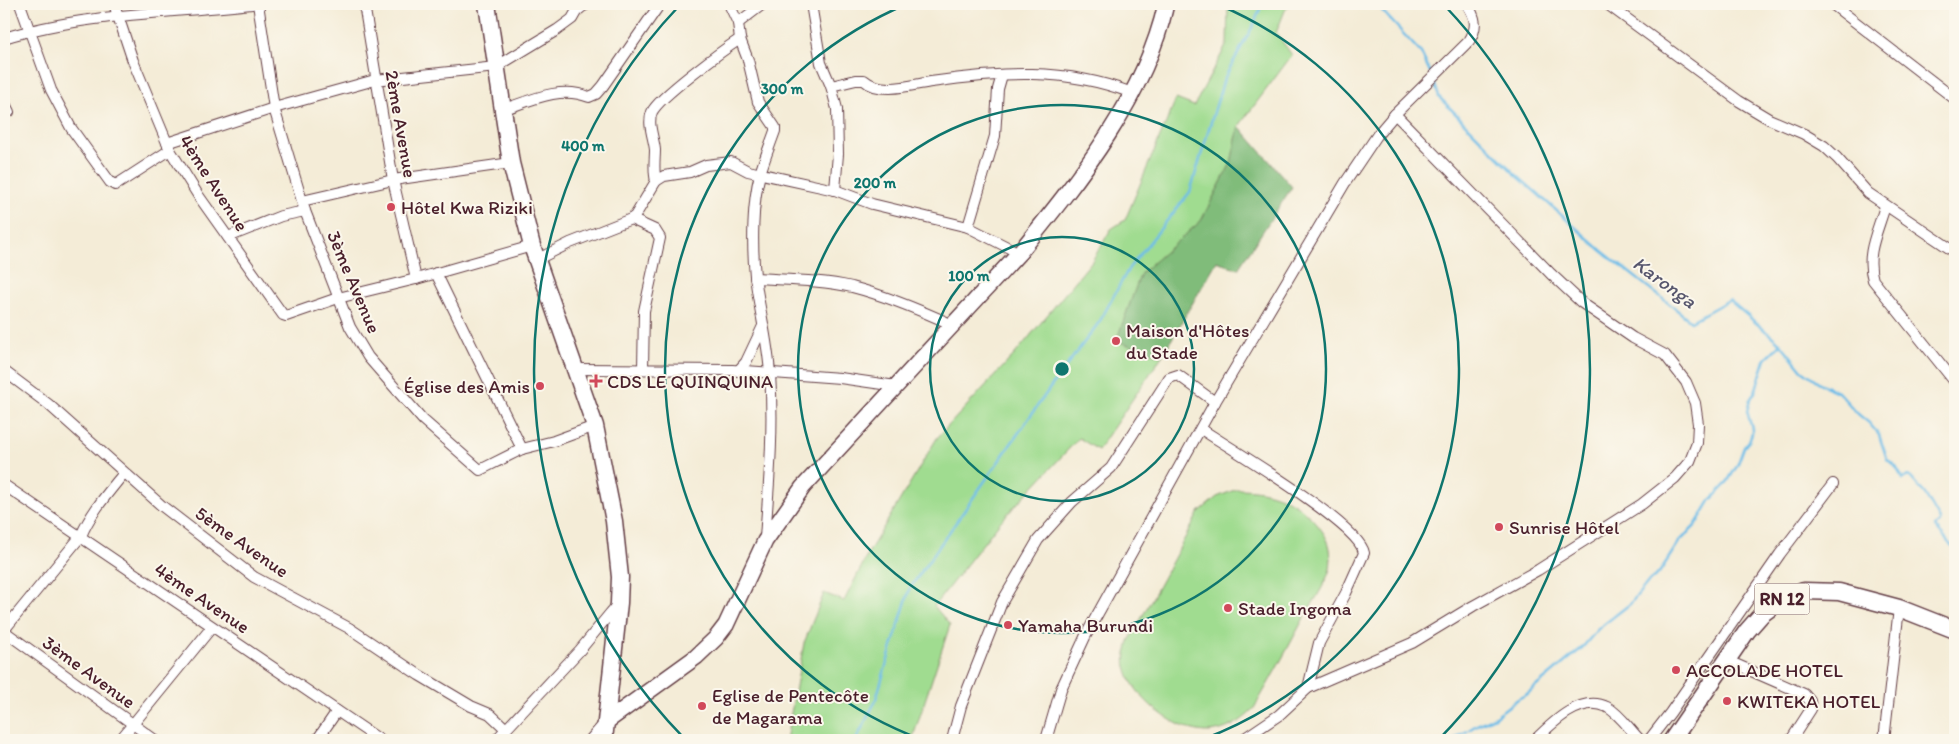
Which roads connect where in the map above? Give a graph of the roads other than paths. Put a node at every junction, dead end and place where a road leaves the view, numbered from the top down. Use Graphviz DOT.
graph roads {
  1 [pos="20,4"];
  2 [pos="114,4"];
  3 [pos="252,4"];
  4 [pos="258,4"];
  5 [pos="364,4"];
  6 [pos="487,4"];
  7 [pos="588,4"];
  8 [pos="660,4"];
  9 [pos="729,4"];
  10 [pos="763,4"];
  11 [pos="811,4"];
  12 [pos="1166,4"];
  13 [pos="1467,4"];
  14 [pos="1607,4"];
  15 [pos="1832,4"];
  16 [pos="118,17"];
  17 [pos="738,23"];
  18 [pos="29,30"];
  19 [pos="4,38"];
  20 [pos="740,38"];
  21 [pos="496,67"];
  22 [pos="1002,75"];
  23 [pos="376,80"];
  24 [pos="831,86"];
  25 [pos="1132,93"];
  26 [pos="1955,99"];
  27 [pos="4,102"];
  28 [pos="274,108"];
  29 [pos="502,110"];
  30 [pos="9,112"];
  31 [pos="1395,114"];
  32 [pos="168,147"];
  33 [pos="511,163"];
  34 [pos="760,174"];
  35 [pos="392,180"];
  36 [pos="656,180"];
  37 [pos="835,190"];
  38 [pos="303,206"];
  39 [pos="1885,206"];
  40 [pos="631,219"];
  41 [pos="968,227"];
  42 [pos="228,237"];
  43 [pos="1019,252"];
  44 [pos="1955,252"];
  45 [pos="534,253"];
  46 [pos="436,273"];
  47 [pos="755,278"];
  48 [pos="416,279"];
  49 [pos="338,298"];
  50 [pos="953,324"];
  51 [pos="763,326"];
  52 [pos="574,369"];
  53 [pos="643,369"];
  54 [pos="4,371"];
  55 [pos="738,371"];
  56 [pos="770,374"];
  57 [pos="1955,382"];
  58 [pos="896,386"];
  59 [pos="1215,402"];
  60 [pos="595,426"];
  61 [pos="1202,429"];
  62 [pos="522,449"];
  63 [pos="124,473"];
  64 [pos="1833,484"];
  65 [pos="4,485"];
  66 [pos="81,536"];
  67 [pos="765,541"];
  68 [pos="618,603"];
  69 [pos="1899,608"];
  70 [pos="212,627"];
  71 [pos="1955,630"];
  72 [pos="4,631"];
  73 [pos="1726,660"];
  74 [pos="1308,688"];
  75 [pos="336,711"];
  76 [pos="606,722"];
  77 [pos="132,725"];
  78 [pos="506,729"];
  79 [pos="120,740"];
  80 [pos="154,740"];
  81 [pos="317,740"];
  82 [pos="380,740"];
  83 [pos="496,740"];
  84 [pos="590,740"];
  85 [pos="604,740"];
  86 [pos="952,740"];
  87 [pos="1046,740"];
  88 [pos="1242,740"];
  89 [pos="1535,740"];
  90 [pos="1640,740"];
  91 [pos="1648,740"];
  92 [pos="1672,740"];
  93 [pos="1790,740"];
  94 [pos="1884,740"];
  1 -- 18 [label="street"];
  2 -- 16 [label="street, 4ème Avenue"];
  3 -- 16 [label="street"];
  4 -- 28 [label="street, 3ème Avenue"];
  5 -- 23 [label="street, 2ème Avenue"];
  6 -- 21 [label="main road"];
  7 -- 21 [label="street"];
  8 -- 29 [label="street"];
  9 -- 17 [label="street"];
  10 -- 17 [label="street"];
  11 -- 24 [label="street"];
  12 -- 25 [label="street"];
  13 -- 31 [label="street"];
  14 -- 39 [label="street"];
  15 -- 26 [label="street"];
  16 -- 18 [label="street"];
  16 -- 32 [label="street, 4ème Avenue"];
  17 -- 20 [label="street"];
  18 -- 19 [label="street"];
  18 -- 32 [label="street"];
  20 -- 34 [label="street"];
  20 -- 36 [label="street"];
  21 -- 23 [label="street"];
  21 -- 29 [label="main road"];
  22 -- 24 [label="street"];
  22 -- 25 [label="street"];
  22 -- 41 [label="street"];
  23 -- 28 [label="street"];
  23 -- 35 [label="street, 2ème Avenue"];
  24 -- 37 [label="street"];
  25 -- 43 [label="street"];
  27 -- 30 [label="street"];
  28 -- 32 [label="street"];
  28 -- 38 [label="street, 3ème Avenue"];
  29 -- 33 [label="main road"];
  31 -- 59 [label="street"];
  31 -- 74 [label="street"];
  32 -- 42 [label="street, 4ème Avenue"];
  33 -- 35 [label="street"];
  33 -- 45 [label="main road"];
  34 -- 36 [label="street"];
  34 -- 37 [label="street"];
  34 -- 47 [label="street"];
  35 -- 38 [label="street"];
  35 -- 48 [label="street, 2ème Avenue"];
  36 -- 40 [label="street"];
  37 -- 41 [label="street"];
  38 -- 42 [label="street"];
  38 -- 49 [label="street, 3ème Avenue"];
  39 -- 44 [label="street"];
  39 -- 57 [label="street"];
  40 -- 45 [label="street"];
  40 -- 53 [label="street"];
  41 -- 43 [label="street"];
  42 -- 49 [label="street, 4ème Avenue"];
  43 -- 50 [label="street"];
  45 -- 46 [label="street"];
  45 -- 52 [label="main road"];
  46 -- 48 [label="street"];
  46 -- 62 [label="street"];
  47 -- 50 [label="street"];
  47 -- 51 [label="street"];
  48 -- 49 [label="street"];
  49 -- 62 [label="street, 3ème Avenue"];
  50 -- 58 [label="street"];
  51 -- 55 [label="street"];
  51 -- 56 [label="street"];
  52 -- 53 [label="street"];
  52 -- 60 [label="main road"];
  53 -- 55 [label="street"];
  54 -- 63 [label="street, 5ème Avenue"];
  55 -- 56 [label="street"];
  56 -- 58 [label="street"];
  56 -- 67 [label="street"];
  58 -- 67 [label="street"];
  59 -- 61 [label="street"];
  59 -- 86 [label="street"];
  60 -- 62 [label="street, 3ème Avenue"];
  60 -- 68 [label="main road"];
  61 -- 74 [label="street"];
  61 -- 87 [label="street"];
  63 -- 66 [label="street"];
  63 -- 78 [label="street, 5ème Avenue"];
  64 -- 91 [label="street"];
  65 -- 66 [label="street, 4ème Avenue"];
  66 -- 70 [label="street, 4ème Avenue"];
  66 -- 72 [label="street"];
  67 -- 76 [label="street"];
  68 -- 76 [label="main road"];
  68 -- 78 [label="street"];
  69 -- 71 [label="main road, RN 12"];
  69 -- 73 [label="main road, RN 12"];
  69 -- 94 [label="street"];
  70 -- 75 [label="street, 4ème Avenue"];
  70 -- 77 [label="street"];
  72 -- 77 [label="street, 3ème Avenue"];
  73 -- 92 [label="main road, RN 12"];
  73 -- 93 [label="street"];
  74 -- 88 [label="street"];
  75 -- 81 [label="street"];
  75 -- 82 [label="street, 4ème Avenue"];
  76 -- 84 [label="street"];
  76 -- 85 [label="main road"];
  77 -- 79 [label="street"];
  77 -- 80 [label="street, 3ème Avenue"];
  78 -- 83 [label="street"];
  89 -- 90 [label="street"];
}
